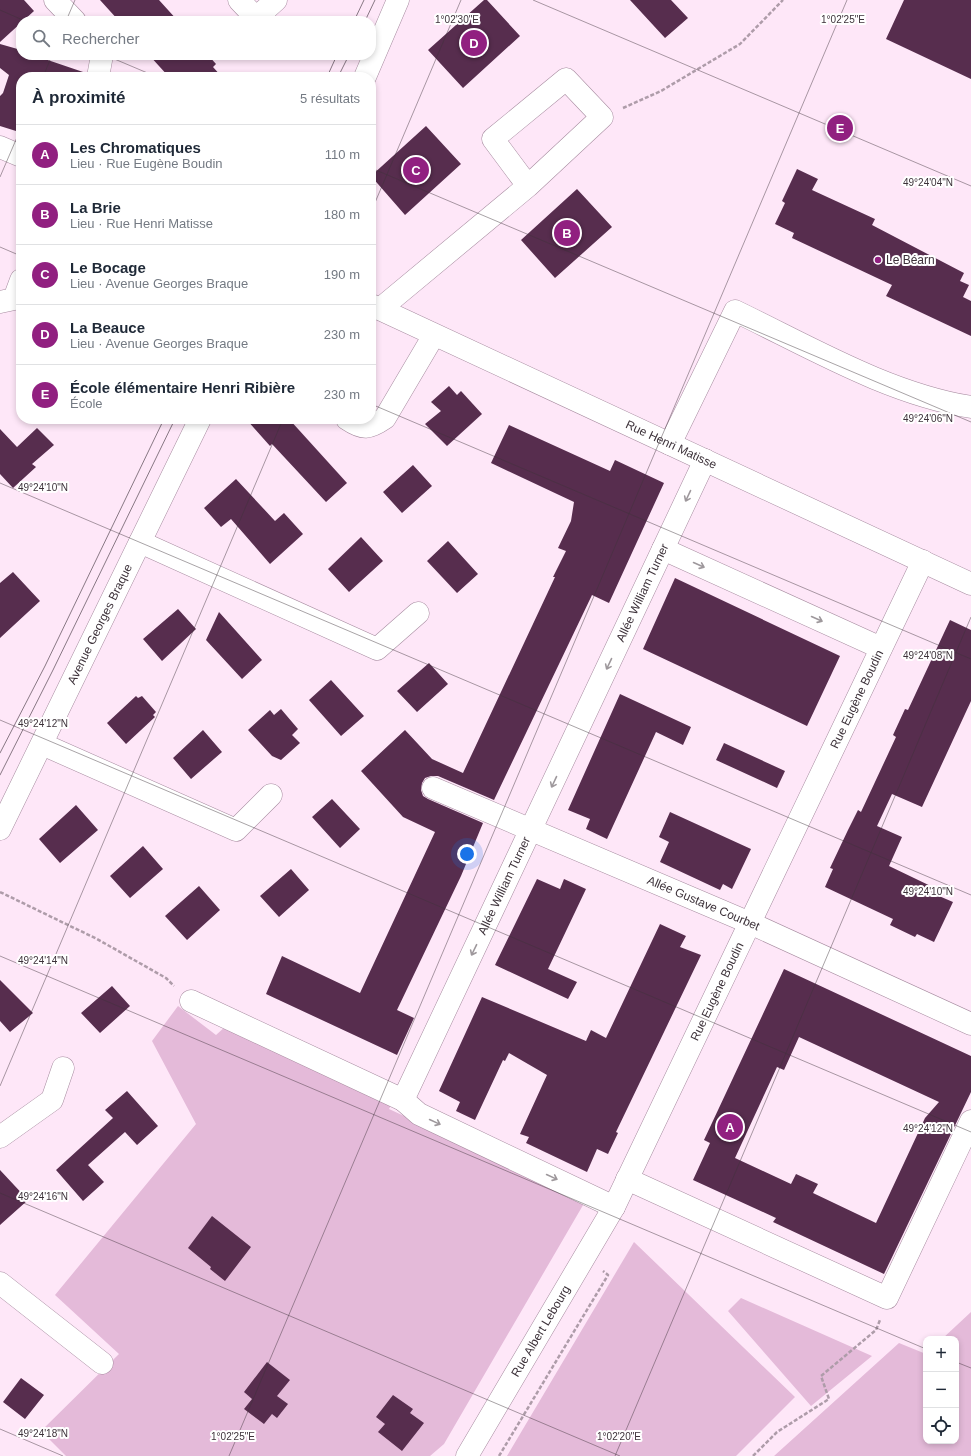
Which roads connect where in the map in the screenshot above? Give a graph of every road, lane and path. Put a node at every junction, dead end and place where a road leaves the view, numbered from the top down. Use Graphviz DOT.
graph roads {
  1 [pos="56,0"];
  2 [pos="240,0"];
  3 [pos="276,0"];
  4 [pos="398,0"];
  5 [pos="783,0"];
  6 [pos="70,16"];
  7 [pos="254,16"];
  8 [pos="258,16"];
  9 [pos="376,51"];
  10 [pos="101,60"];
  11 [pos="372,60"];
  12 [pos="99,72"];
  13 [pos="367,72"];
  14 [pos="602,117"];
  15 [pos="0,147"];
  16 [pos="16,154"];
  17 [pos="528,186"];
  18 [pos="376,306"];
  19 [pos="376,307"];
  20 [pos="434,335"];
  21 [pos="971,407"];
  22 [pos="198,424"];
  23 [pos="354,424"];
  24 [pos="375,424"];
  25 [pos="376,424"];
  26 [pos="670,444"];
  27 [pos="705,460"];
  28 [pos="140,542"];
  29 [pos="663,549"];
  30 [pos="923,561"];
  31 [pos="971,584"];
  32 [pos="418,613"];
  33 [pos="881,648"];
  34 [pos="42,744"];
  35 [pos="433,788"];
  36 [pos="271,794"];
  37 [pos="0,830"];
  38 [pos="532,830"];
  39 [pos="0,892"];
  40 [pos="750,923"];
  41 [pos="191,1001"];
  42 [pos="971,1024"];
  43 [pos="63,1068"];
  44 [pos="402,1100"];
  45 [pos="971,1121"];
  46 [pos="0,1137"];
  47 [pos="628,1179"];
  48 [pos="614,1207"];
  49 [pos="587,1255"];
  50 [pos="0,1283"];
  51 [pos="887,1298"];
  52 [pos="102,1363"];
  53 [pos="467,1456"];
  54 [pos="499,1456"];
  55 [pos="753,1456"];
  1 -- 6 [label="street"];
  2 -- 7 [label="street"];
  3 -- 8 [label="street"];
  4 -- 9 [label="street"];
  5 -- 14 [label="path"];
  10 -- 12 [label="street"];
  11 -- 13 [label="street"];
  14 -- 17 [label="street"];
  14 -- 17 [label="street"];
  15 -- 16 [label="street"];
  17 -- 18 [label="street"];
  19 -- 20 [label="street, Rue Henri Matisse"];
  20 -- 25 [label="street"];
  20 -- 26 [label="street, Rue Henri Matisse"];
  21 -- 26 [label="street"];
  22 -- 28 [label="street, Avenue Georges Braque"];
  23 -- 24 [label="street"];
  26 -- 27 [label="street, Rue Henri Matisse"];
  27 -- 29 [label="street, Allée William Turner, one-way"];
  27 -- 30 [label="street, Rue Henri Matisse"];
  28 -- 32 [label="street"];
  28 -- 34 [label="street, Avenue Georges Braque"];
  29 -- 33 [label="street, one-way"];
  29 -- 38 [label="street, Allée William Turner, one-way"];
  30 -- 31 [label="street, Rue Henri Matisse"];
  30 -- 33 [label="street, Rue Eugène Boudin"];
  33 -- 40 [label="street, Rue Eugène Boudin"];
  34 -- 36 [label="street"];
  34 -- 37 [label="street, Avenue Georges Braque"];
  35 -- 38 [label="street, Allée Gustave Courbet"];
  38 -- 40 [label="street, Allée Gustave Courbet"];
  38 -- 44 [label="street, Allée William Turner, one-way"];
  39 -- 41 [label="path"];
  40 -- 42 [label="street, Allée Gustave Courbet"];
  40 -- 47 [label="street, Rue Eugène Boudin"];
  41 -- 44 [label="street"];
  43 -- 46 [label="street"];
  44 -- 48 [label="street, one-way"];
  45 -- 51 [label="street"];
  47 -- 48 [label="street, Rue Eugène Boudin"];
  47 -- 51 [label="street"];
  48 -- 49 [label="street, Rue Albert Lebourg"];
  49 -- 53 [label="street, Rue Albert Lebourg"];
  49 -- 54 [label="path"];
  50 -- 52 [label="street"];
  51 -- 55 [label="path"];
}
